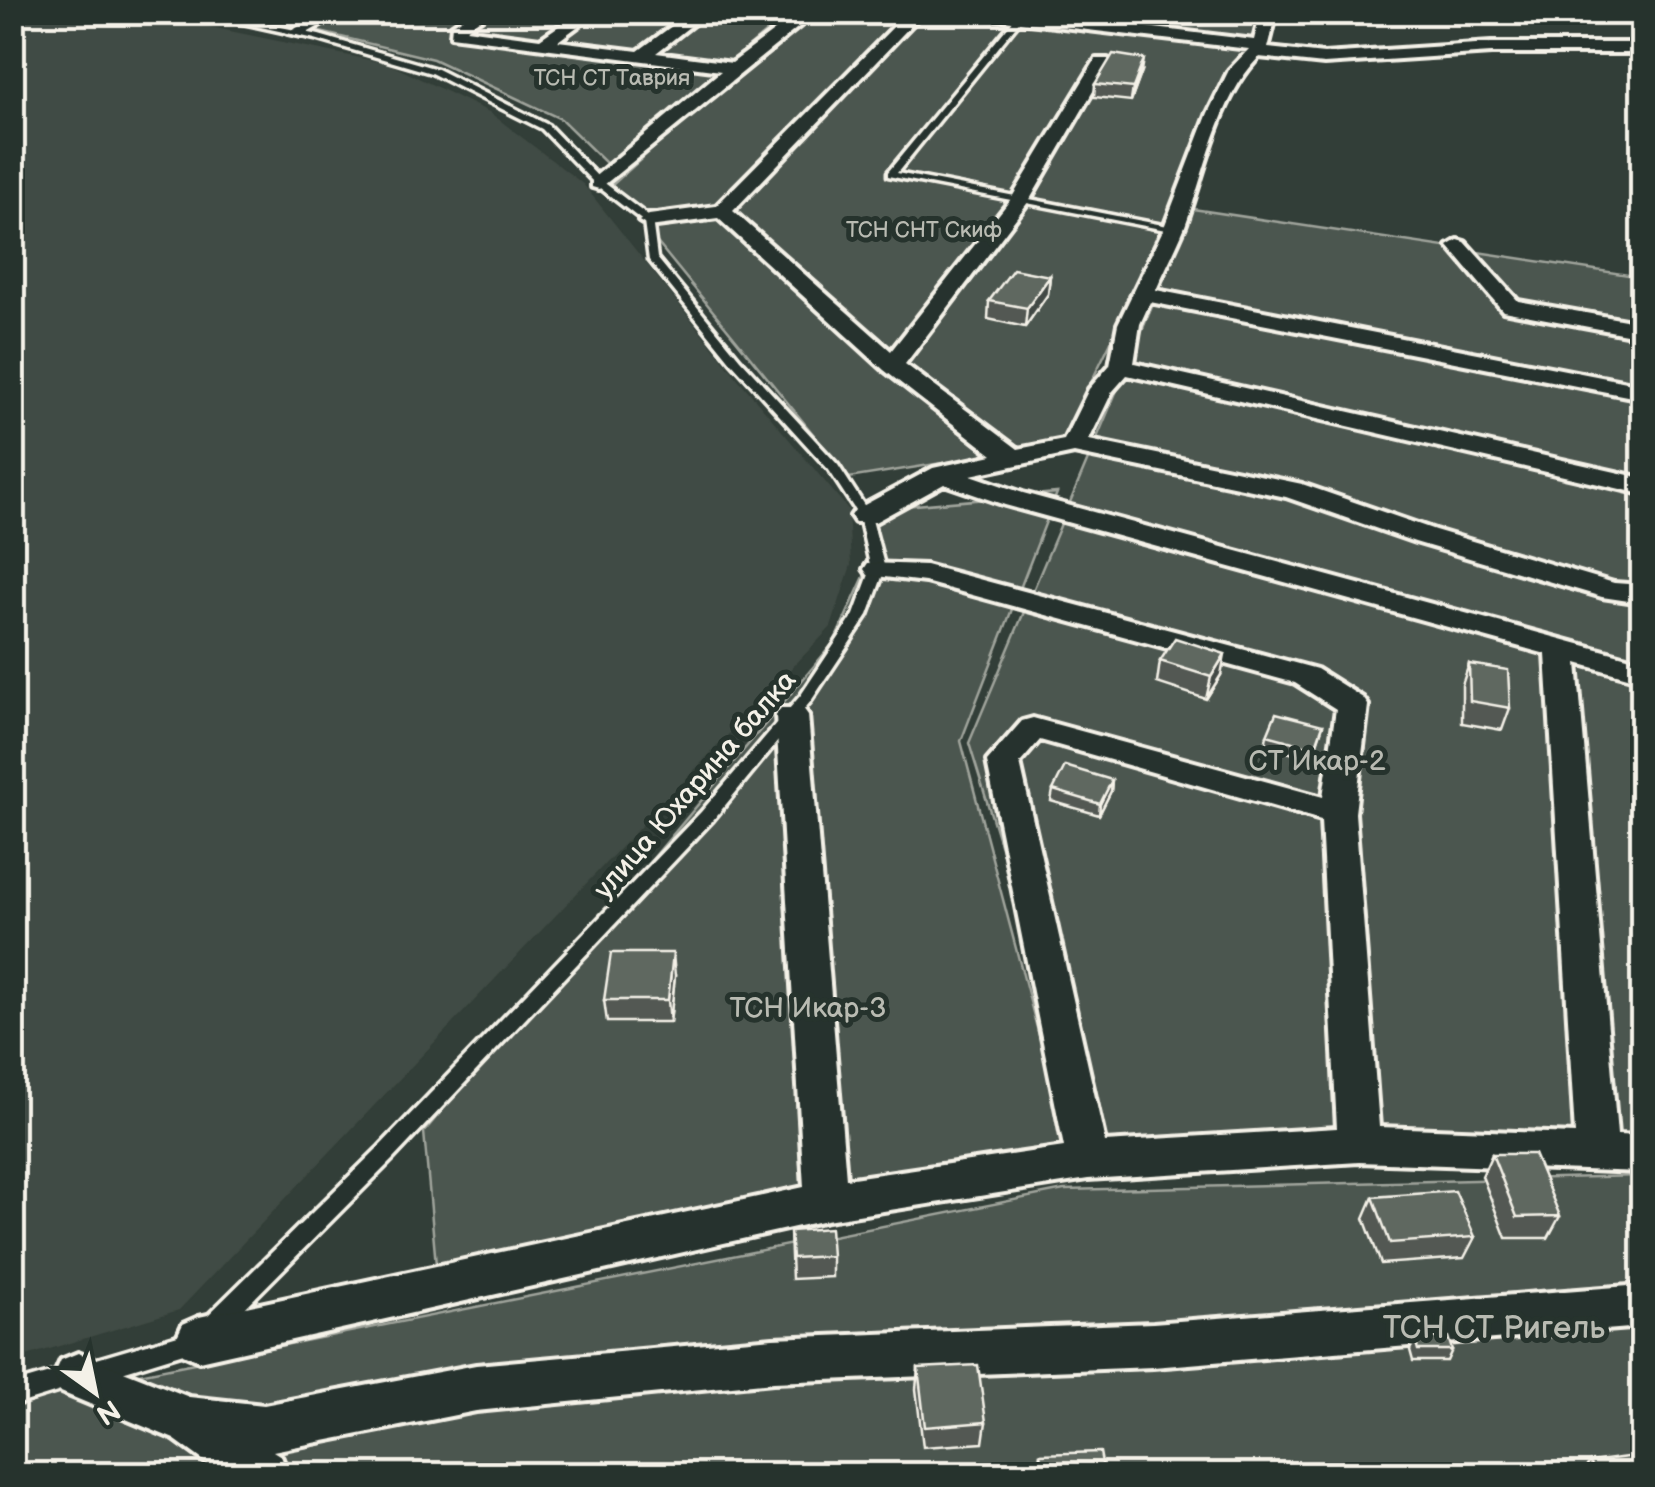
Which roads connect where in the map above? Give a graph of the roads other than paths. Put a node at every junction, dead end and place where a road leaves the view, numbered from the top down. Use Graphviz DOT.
graph roads {
  1 [pos="196,12"];
  2 [pos="336,12"];
  3 [pos="483,12"];
  4 [pos="590,12"];
  5 [pos="701,12"];
  6 [pos="810,12"];
  7 [pos="917,12"];
  8 [pos="978,12"];
  9 [pos="1134,12"];
  10 [pos="1269,12"];
  11 [pos="1022,15"];
  12 [pos="1121,30"];
  13 [pos="307,33"];
  14 [pos="540,46"];
  15 [pos="1261,46"];
  16 [pos="1642,48"];
  17 [pos="639,58"];
  18 [pos="1102,62"];
  19 [pos="735,68"];
  20 [pos="599,184"];
  21 [pos="1018,201"];
  22 [pos="722,211"];
  23 [pos="649,220"];
  24 [pos="1172,230"];
  25 [pos="1458,246"];
  26 [pos="1143,294"];
  27 [pos="1642,330"];
  28 [pos="892,366"];
  29 [pos="1122,367"];
  30 [pos="1642,392"];
  31 [pos="1074,445"];
  32 [pos="1012,457"];
  33 [pos="942,474"];
  34 [pos="1642,486"];
  35 [pos="865,516"];
  36 [pos="878,569"];
  37 [pos="1642,594"];
  38 [pos="1561,649"];
  39 [pos="1642,671"];
  40 [pos="792,714"];
  41 [pos="1338,812"];
  42 [pos="1359,1144"];
  43 [pos="1596,1152"];
  44 [pos="1642,1154"];
  45 [pos="1088,1161"];
  46 [pos="826,1202"];
  47 [pos="1642,1306"];
  48 [pos="199,1339"];
  49 [pos="78,1376"];
  50 [pos="12,1395"];
  51 [pos="189,1421"];
  52 [pos="263,1474"];
  1 -- 13 [label="lane"];
  2 -- 13 [label="street"];
  3 -- 14 [label="street"];
  4 -- 14 [label="street"];
  5 -- 17 [label="street"];
  6 -- 19 [label="street"];
  7 -- 22 [label="street"];
  8 -- 11 [label="street"];
  9 -- 12 [label="street"];
  10 -- 15 [label="street"];
  11 -- 12 [label="street"];
  11 -- 21 [label="lane"];
  12 -- 15 [label="street"];
  13 -- 20 [label="lane"];
  14 -- 17 [label="street"];
  15 -- 16 [label="street"];
  15 -- 24 [label="street"];
  17 -- 19 [label="street"];
  18 -- 21 [label="street"];
  19 -- 20 [label="street"];
  20 -- 23 [label="lane"];
  21 -- 24 [label="lane"];
  21 -- 28 [label="street"];
  22 -- 23 [label="street"];
  22 -- 28 [label="street"];
  23 -- 35 [label="lane"];
  24 -- 26 [label="street"];
  25 -- 27 [label="street"];
  26 -- 29 [label="street"];
  26 -- 30 [label="street"];
  28 -- 32 [label="street"];
  29 -- 31 [label="street"];
  29 -- 34 [label="street"];
  31 -- 32 [label="street"];
  31 -- 37 [label="street"];
  32 -- 33 [label="street"];
  33 -- 35 [label="street"];
  33 -- 38 [label="street"];
  35 -- 36 [label="lane"];
  36 -- 40 [label="lane, улица Юхарина балка"];
  36 -- 41 [label="street"];
  38 -- 39 [label="street"];
  38 -- 43 [label="street"];
  40 -- 46 [label="street"];
  40 -- 48 [label="lane, улица Юхарина балка"];
  41 -- 42 [label="street"];
  41 -- 45 [label="street"];
  42 -- 43 [label="street"];
  42 -- 45 [label="street"];
  43 -- 44 [label="street"];
  45 -- 46 [label="street"];
  46 -- 48 [label="street"];
  47 -- 51 [label="street"];
  48 -- 49 [label="lane"];
  49 -- 50 [label="lane"];
  49 -- 51 [label="street"];
  51 -- 52 [label="street"];
}
